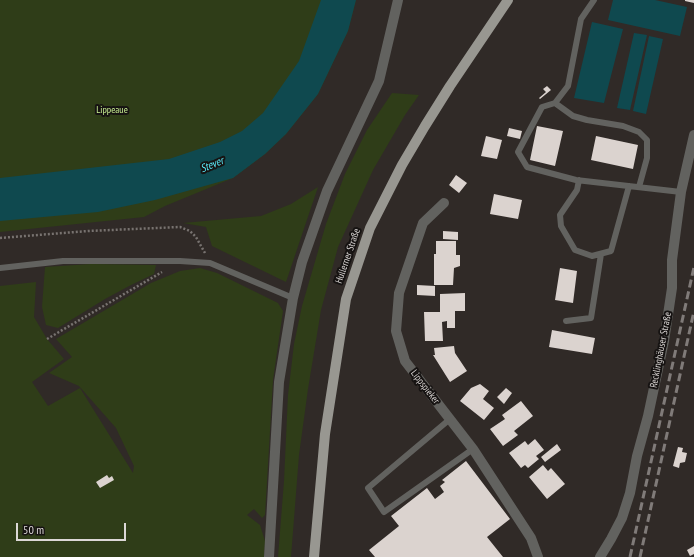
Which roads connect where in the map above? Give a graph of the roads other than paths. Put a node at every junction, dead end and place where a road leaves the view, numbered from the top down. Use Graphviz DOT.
graph roads {
  1 [pos="398,0"];
  2 [pos="508,0"];
  3 [pos="594,0"];
  4 [pos="555,103"];
  5 [pos="694,136"];
  6 [pos="579,180"];
  7 [pos="629,186"];
  8 [pos="639,187"];
  9 [pos="681,192"];
  10 [pos="444,203"];
  11 [pos="601,254"];
  12 [pos="0,268"];
  13 [pos="293,298"];
  14 [pos="566,321"];
  15 [pos="450,419"];
  16 [pos="473,449"];
  17 [pos="269,557"];
  18 [pos="314,557"];
  19 [pos="538,557"];
  20 [pos="600,557"];
  1 -- 13 [label="street"];
  2 -- 18 [label="main road, Hullerner Straße"];
  3 -- 4 [label="lane"];
  4 -- 6 [label="lane"];
  4 -- 8 [label="lane"];
  5 -- 9 [label="street, Recklinghäuser Straße"];
  6 -- 7 [label="lane"];
  6 -- 11 [label="lane"];
  7 -- 8 [label="lane"];
  7 -- 11 [label="lane"];
  8 -- 9 [label="lane"];
  9 -- 20 [label="street, Recklinghäuser Straße"];
  10 -- 15 [label="street, Lippspieker"];
  11 -- 14 [label="lane"];
  12 -- 13 [label="lane"];
  13 -- 17 [label="street"];
  15 -- 16 [label="street, Lippspieker"];
  15 -- 16 [label="lane"];
  16 -- 19 [label="street, Lippspieker"];
}
